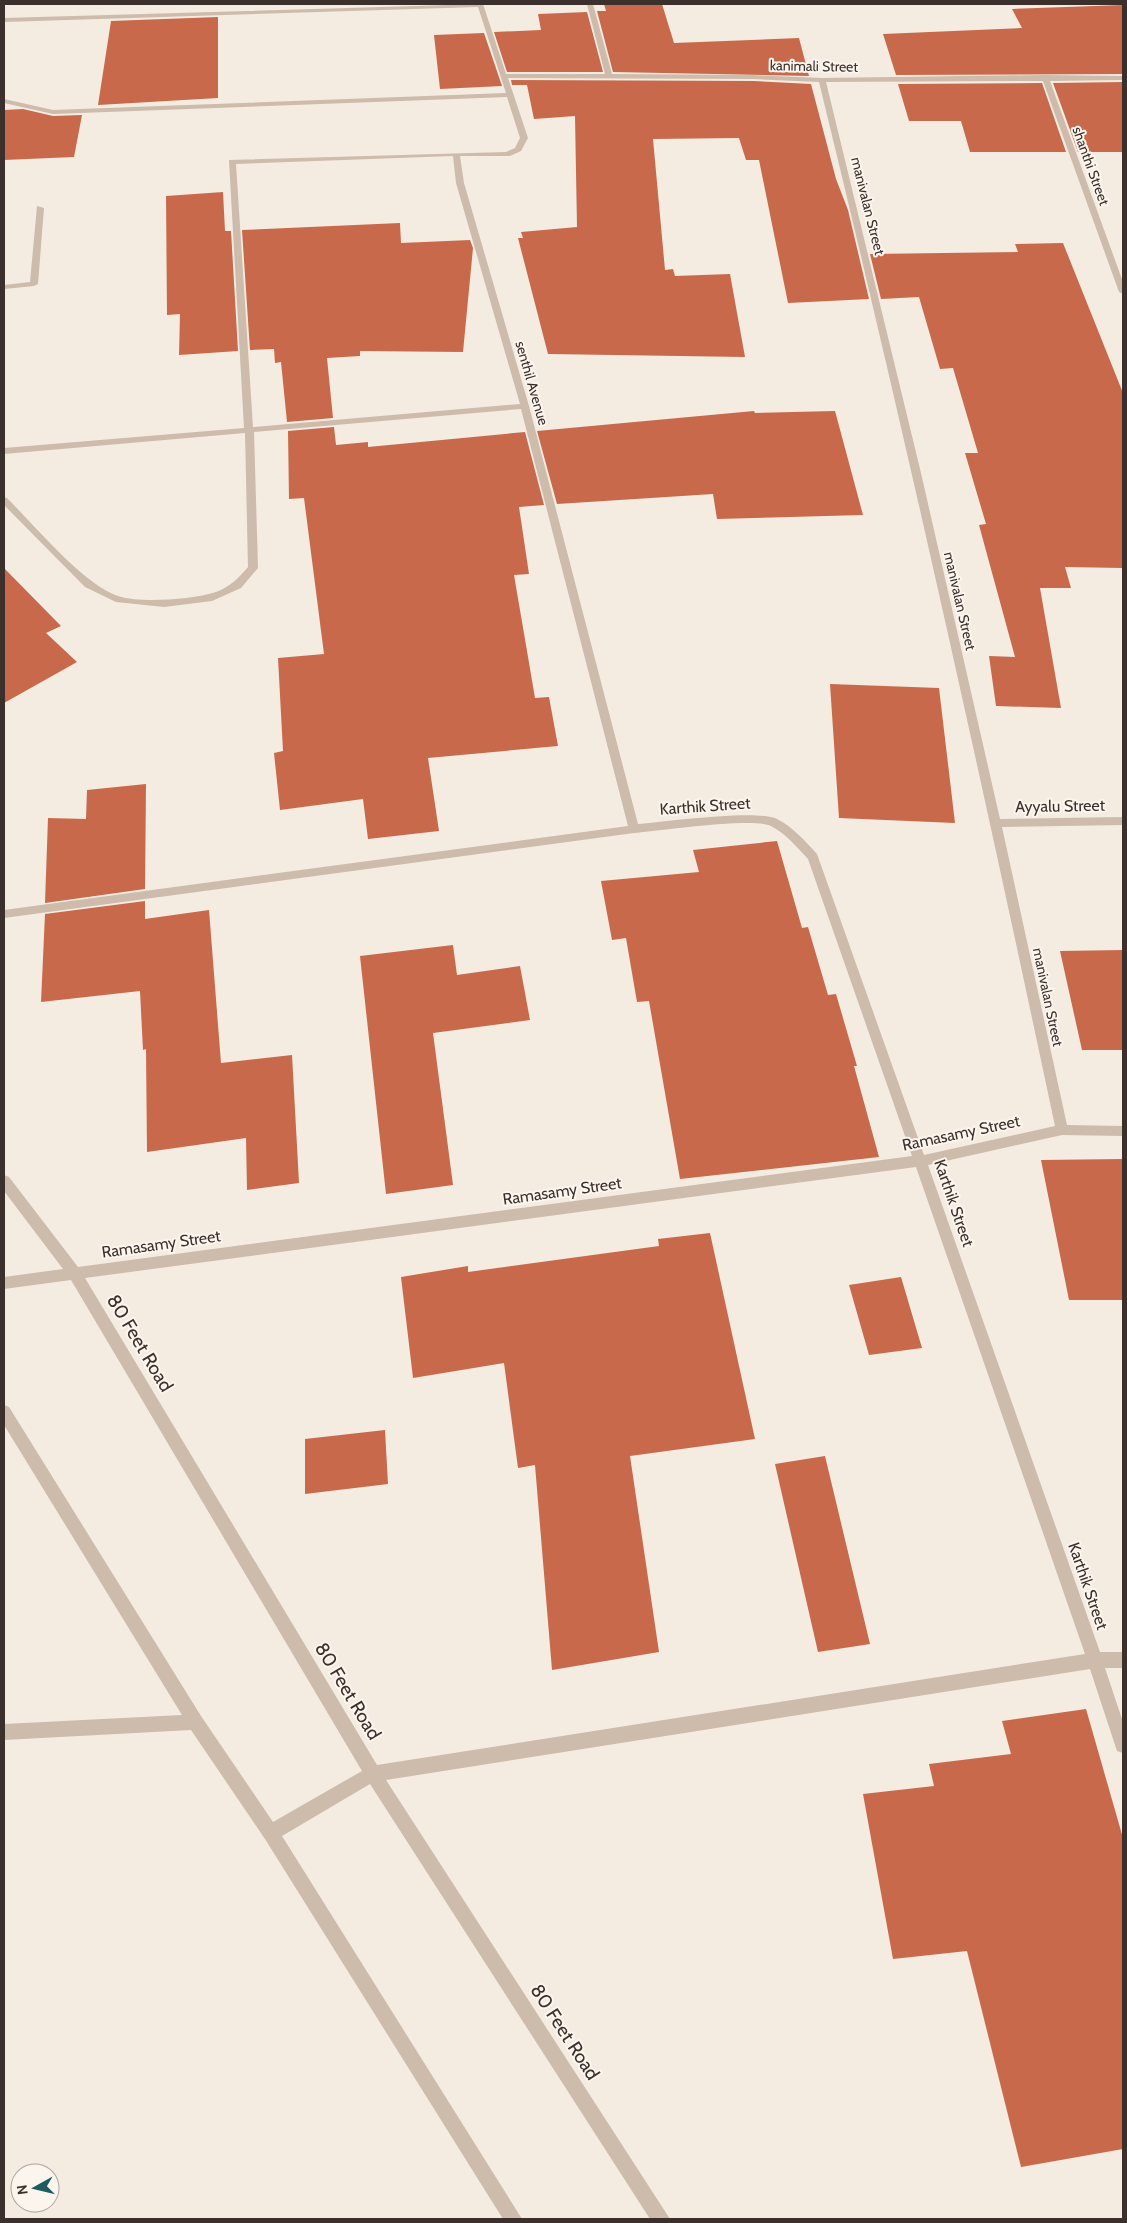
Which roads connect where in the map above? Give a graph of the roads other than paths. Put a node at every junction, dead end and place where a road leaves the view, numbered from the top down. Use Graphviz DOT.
graph roads {
  1 [pos="481,4"];
  2 [pos="590,4"];
  3 [pos="4,20"];
  4 [pos="504,76"];
  5 [pos="609,76"];
  6 [pos="1046,77"];
  7 [pos="1123,78"];
  8 [pos="822,80"];
  9 [pos="510,95"];
  10 [pos="4,100"];
  11 [pos="456,154"];
  12 [pos="40,208"];
  13 [pos="4,287"];
  14 [pos="1123,292"];
  15 [pos="524,406"];
  16 [pos="249,429"];
  17 [pos="4,451"];
  18 [pos="4,500"];
  19 [pos="1123,821"];
  20 [pos="997,823"];
  21 [pos="634,829"];
  22 [pos="4,914"];
  23 [pos="1062,1130"];
  24 [pos="1123,1130"];
  25 [pos="920,1161"];
  26 [pos="4,1181"];
  27 [pos="74,1273"];
  28 [pos="4,1283"];
  29 [pos="4,1412"];
  30 [pos="1095,1660"];
  31 [pos="1123,1660"];
  32 [pos="195,1722"];
  33 [pos="4,1732"];
  34 [pos="1123,1745"];
  35 [pos="373,1774"];
  36 [pos="271,1833"];
  37 [pos="513,2219"];
  38 [pos="661,2219"];
  1 -- 3 [label="street"];
  1 -- 4 [label="street"];
  2 -- 5 [label="street"];
  4 -- 5 [label="street, kanimali Street"];
  4 -- 9 [label="street"];
  5 -- 8 [label="street, kanimali Street"];
  6 -- 7 [label="street, kanimali Street"];
  6 -- 8 [label="street, kanimali Street"];
  6 -- 14 [label="street, shanthi Street"];
  8 -- 20 [label="street, manivalan Street"];
  9 -- 10 [label="street"];
  9 -- 11 [label="street"];
  11 -- 15 [label="street, senthil Avenue"];
  11 -- 16 [label="street"];
  12 -- 13 [label="street"];
  15 -- 16 [label="street"];
  15 -- 21 [label="street, senthil Avenue"];
  16 -- 17 [label="street"];
  16 -- 18 [label="street"];
  19 -- 20 [label="street, Ayyalu Street"];
  20 -- 23 [label="street, manivalan Street"];
  21 -- 22 [label="street, Karthik Street"];
  21 -- 25 [label="street, Karthik Street"];
  23 -- 24 [label="street, Ramasamy Street"];
  23 -- 25 [label="street, Ramasamy Street"];
  25 -- 27 [label="street, Ramasamy Street"];
  25 -- 30 [label="street, Karthik Street"];
  26 -- 27 [label="street, 80 Feet Road"];
  27 -- 28 [label="street, Ramasamy Street"];
  27 -- 35 [label="street, 80 Feet Road"];
  29 -- 32 [label="street"];
  30 -- 31 [label="street"];
  30 -- 34 [label="street, Karthik Street"];
  30 -- 35 [label="street"];
  32 -- 33 [label="street"];
  32 -- 36 [label="street"];
  35 -- 36 [label="street"];
  35 -- 38 [label="street, 80 Feet Road"];
  36 -- 37 [label="street"];
}
